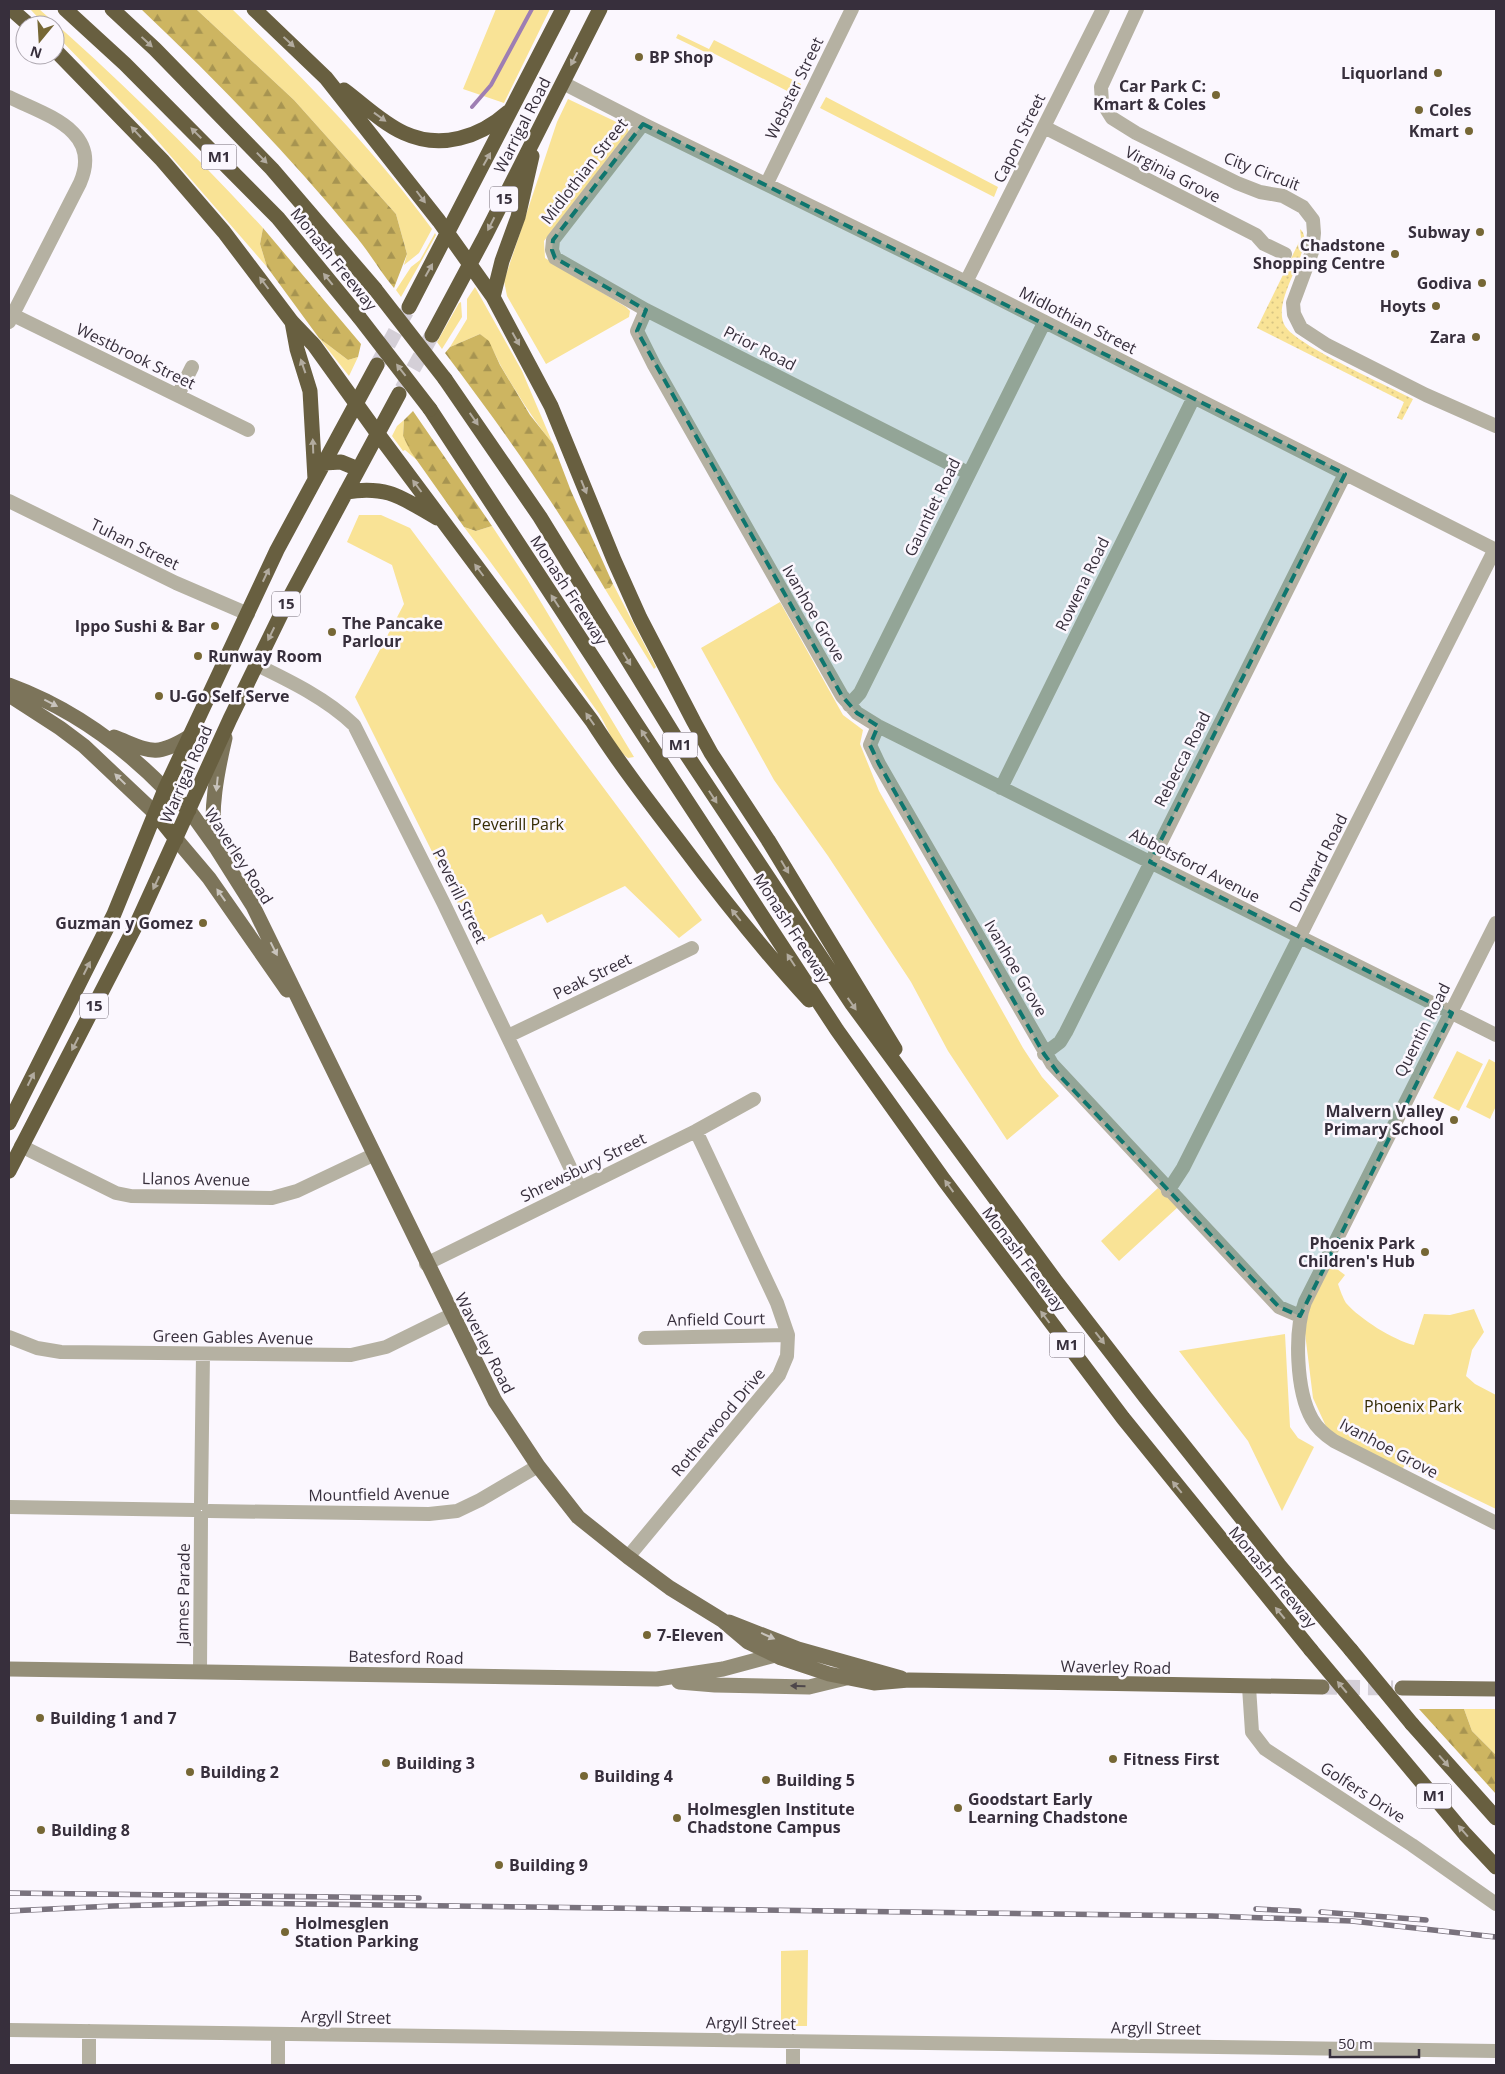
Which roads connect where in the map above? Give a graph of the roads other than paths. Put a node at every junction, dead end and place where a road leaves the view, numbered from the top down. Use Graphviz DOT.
graph roads {
  1 [pos="65,9"];
  2 [pos="112,9"];
  3 [pos="254,9"];
  4 [pos="563,9"];
  5 [pos="600,9"];
  6 [pos="852,9"];
  7 [pos="1103,9"];
  8 [pos="1137,9"];
  9 [pos="65,60"];
  10 [pos="326,78"];
  11 [pos="563,83"];
  12 [pos="9,97"];
  13 [pos="515,106"];
  14 [pos="643,124"];
  15 [pos="1044,127"];
  16 [pos="537,134"];
  17 [pos="767,183"];
  18 [pos="448,233"];
  19 [pos="553,240"];
  20 [pos="1284,254"];
  21 [pos="470,263"];
  22 [pos="966,282"];
  23 [pos="493,297"];
  24 [pos="409,307"];
  25 [pos="646,310"];
  26 [pos="10,317"];
  27 [pos="292,322"];
  28 [pos="1044,323"];
  29 [pos="432,335"];
  30 [pos="377,365"];
  31 [pos="192,367"];
  32 [pos="400,394"];
  33 [pos="178,395"];
  34 [pos="1194,397"];
  35 [pos="356,404"];
  36 [pos="1496,426"];
  37 [pos="248,430"];
  38 [pos="378,434"];
  39 [pos="324,463"];
  40 [pos="358,469"];
  41 [pos="968,473"];
  42 [pos="1345,474"];
  43 [pos="315,480"];
  44 [pos="346,492"];
  45 [pos="9,501"];
  46 [pos="444,523"];
  47 [pos="1496,549"];
  48 [pos="248,614"];
  49 [pos="257,665"];
  50 [pos="9,686"];
  51 [pos="9,695"];
  52 [pos="849,705"];
  53 [pos="230,719"];
  54 [pos="90,726"];
  55 [pos="878,726"];
  56 [pos="189,737"];
  57 [pos="1000,788"];
  58 [pos="165,789"];
  59 [pos="189,810"];
  60 [pos="155,813"];
  61 [pos="176,839"];
  62 [pos="217,849"];
  63 [pos="1150,862"];
  64 [pos="1496,922"];
  65 [pos="1300,937"];
  66 [pos="692,948"];
  67 [pos="305,1012"];
  68 [pos="1452,1013"];
  69 [pos="837,1030"];
  70 [pos="1496,1035"];
  71 [pos="508,1036"];
  72 [pos="1044,1054"];
  73 [pos="754,1099"];
  74 [pos="924,1103"];
  75 [pos="9,1123"];
  76 [pos="696,1131"];
  77 [pos="21,1146"];
  78 [pos="373,1155"];
  79 [pos="9,1171"];
  80 [pos="580,1188"];
  81 [pos="1168,1191"];
  82 [pos="426,1264"];
  83 [pos="450,1315"];
  84 [pos="1300,1316"];
  85 [pos="788,1335"];
  86 [pos="9,1337"];
  87 [pos="645,1338"];
  88 [pos="204,1354"];
  89 [pos="538,1466"];
  90 [pos="9,1507"];
  91 [pos="202,1511"];
  92 [pos="1496,1523"];
  93 [pos="628,1557"];
  94 [pos="722,1620"];
  95 [pos="798,1649"];
  96 [pos="774,1656"];
  97 [pos="9,1669"];
  98 [pos="200,1671"];
  99 [pos="846,1678"];
  100 [pos="657,1679"];
  101 [pos="909,1680"];
  102 [pos="1249,1687"];
  103 [pos="1322,1688"];
  104 [pos="1402,1688"];
  105 [pos="1496,1689"];
  106 [pos="1496,1818"];
  107 [pos="1496,1867"];
  108 [pos="1496,1904"];
  109 [pos="9,2030"];
  110 [pos="89,2031"];
  111 [pos="278,2034"];
  112 [pos="793,2041"];
  113 [pos="1495,2050"];
  114 [pos="89,2065"];
  115 [pos="278,2065"];
  116 [pos="792,2065"];
  69 -- 1 [label="highway, Monash Freeway / M1, one-way, bridge"];
  2 -- 74 [label="highway, Monash Freeway / M1, one-way, bridge"];
  3 -- 10 [label="highway, one-way"];
  4 -- 13 [label="highway, Warrigal Road / 15"];
  5 -- 11 [label="highway, Warrigal Road / 15, one-way"];
  6 -- 17 [label="street, Webster Street"];
  7 -- 15 [label="street, Capon Street"];
  8 -- 36 [label="street, City Circuit"];
  27 -- 9 [label="highway, one-way"];
  10 -- 13 [label="highway, one-way"];
  10 -- 18 [label="highway, one-way"];
  11 -- 14 [label="street, Midlothian Street"];
  11 -- 16 [label="highway, Warrigal Road / 15"];
  12 -- 26 [label="street"];
  18 -- 13 [label="highway, Warrigal Road / 15, one-way"];
  14 -- 17 [label="street, Midlothian Street"];
  14 -- 19 [label="street, Midlothian Street"];
  15 -- 20 [label="street, Virginia Grove"];
  15 -- 22 [label="street, Capon Street"];
  16 -- 21 [label="highway, Warrigal Road / 15, one-way"];
  16 -- 23 [label="highway"];
  17 -- 22 [label="street, Midlothian Street"];
  18 -- 21 [label="highway"];
  24 -- 18 [label="highway, Warrigal Road / 15, one-way"];
  19 -- 25 [label="street, Prior Road"];
  21 -- 23 [label="highway"];
  21 -- 29 [label="highway, Warrigal Road / 15"];
  22 -- 28 [label="street, Midlothian Street"];
  23 -- 74 [label="highway, one-way"];
  25 -- 41 [label="street, Prior Road"];
  25 -- 52 [label="street, Ivanhoe Grove"];
  26 -- 33 [label="street, Westbrook Street"];
  27 -- 35 [label="highway"];
  43 -- 27 [label="highway, one-way"];
  28 -- 34 [label="street, Midlothian Street"];
  28 -- 41 [label="street, Gauntlet Road"];
  30 -- 35 [label="highway, Warrigal Road / 15"];
  31 -- 33 [label="street"];
  32 -- 38 [label="highway, Warrigal Road / 15"];
  33 -- 37 [label="street, Westbrook Street"];
  34 -- 42 [label="street, Midlothian Street"];
  34 -- 57 [label="street, Rowena Road"];
  35 -- 38 [label="highway"];
  35 -- 39 [label="highway, Warrigal Road / 15"];
  38 -- 40 [label="highway, Warrigal Road / 15"];
  46 -- 38 [label="highway, one-way"];
  39 -- 40 [label="highway"];
  39 -- 43 [label="highway, Warrigal Road / 15"];
  40 -- 44 [label="highway, Warrigal Road / 15"];
  41 -- 52 [label="street, Gauntlet Road"];
  42 -- 47 [label="street, Midlothian Street"];
  42 -- 63 [label="street, Rebecca Road"];
  48 -- 43 [label="highway, Warrigal Road / 15, one-way"];
  44 -- 46 [label="highway"];
  44 -- 49 [label="highway, Warrigal Road / 15, one-way"];
  45 -- 48 [label="street, Tuhan Street"];
  69 -- 46 [label="highway, one-way"];
  47 -- 65 [label="street, Durward Road"];
  48 -- 56 [label="highway, Warrigal Road / 15"];
  49 -- 53 [label="highway, Warrigal Road / 15"];
  49 -- 71 [label="street, Peverill Street"];
  50 -- 54 [label="main road, Waverley Road, one-way"];
  60 -- 51 [label="main road, Waverley Road, one-way"];
  52 -- 55 [label="street, Ivanhoe Grove"];
  53 -- 59 [label="highway, Warrigal Road / 15"];
  53 -- 62 [label="main road, one-way"];
  54 -- 56 [label="main road"];
  54 -- 58 [label="main road, Waverley Road"];
  55 -- 57 [label="street, Abbotsford Avenue"];
  55 -- 72 [label="street, Ivanhoe Grove"];
  56 -- 58 [label="highway, Warrigal Road / 15"];
  57 -- 63 [label="street, Abbotsford Avenue"];
  58 -- 59 [label="highway, Waverley Road"];
  58 -- 60 [label="highway, Warrigal Road / 15"];
  59 -- 61 [label="highway, Warrigal Road / 15"];
  59 -- 62 [label="main road, Waverley Road"];
  60 -- 61 [label="highway, Waverley Road"];
  75 -- 60 [label="highway, Warrigal Road / 15, one-way"];
  67 -- 61 [label="main road, Waverley Road, one-way"];
  61 -- 77 [label="highway, Warrigal Road / 15, one-way"];
  62 -- 67 [label="main road, Waverley Road, one-way"];
  63 -- 65 [label="street, Abbotsford Avenue"];
  63 -- 72 [label="street, Rebecca Road"];
  64 -- 68 [label="street, Quentin Road"];
  65 -- 68 [label="street, Abbotsford Avenue"];
  65 -- 81 [label="street, Durward Road"];
  66 -- 71 [label="street, Peak Street"];
  67 -- 78 [label="main road, Waverley Road"];
  68 -- 70 [label="street, Abbotsford Avenue"];
  68 -- 84 [label="street, Quentin Road"];
  107 -- 69 [label="highway, Monash Freeway / M1, one-way, bridge"];
  71 -- 80 [label="street, Peverill Street"];
  72 -- 81 [label="street, Ivanhoe Grove"];
  73 -- 76 [label="street, Shrewsbury Street"];
  74 -- 106 [label="highway, Monash Freeway / M1, one-way, bridge"];
  76 -- 80 [label="street, Shrewsbury Street"];
  76 -- 85 [label="street, Rotherwood Drive"];
  77 -- 78 [label="street, Llanos Avenue"];
  77 -- 79 [label="highway, Warrigal Road / 15"];
  78 -- 82 [label="main road, Waverley Road"];
  80 -- 82 [label="street, Shrewsbury Street"];
  81 -- 84 [label="street, Ivanhoe Grove"];
  82 -- 83 [label="main road, Waverley Road"];
  83 -- 88 [label="street, Green Gables Avenue"];
  83 -- 89 [label="main road, Waverley Road"];
  84 -- 92 [label="street, Ivanhoe Grove"];
  85 -- 87 [label="street, Anfield Court"];
  85 -- 93 [label="street, Rotherwood Drive"];
  86 -- 88 [label="street, Green Gables Avenue"];
  88 -- 91 [label="street, James Parade"];
  89 -- 91 [label="street, Mountfield Avenue"];
  89 -- 93 [label="main road, Waverley Road"];
  90 -- 91 [label="street, Mountfield Avenue"];
  91 -- 98 [label="street, James Parade"];
  93 -- 94 [label="main road, Waverley Road"];
  94 -- 95 [label="main road, Waverley Road, one-way"];
  94 -- 96 [label="main road, Waverley Road"];
  95 -- 96 [label="main road, Batesford Road"];
  95 -- 101 [label="main road, Waverley Road"];
  96 -- 99 [label="main road, Waverley Road"];
  96 -- 100 [label="main road, Batesford Road"];
  97 -- 98 [label="main road, Batesford Road"];
  98 -- 100 [label="main road, Batesford Road"];
  99 -- 100 [label="main road, one-way"];
  99 -- 101 [label="main road, Waverley Road"];
  101 -- 102 [label="main road, Waverley Road"];
  102 -- 103 [label="main road, Waverley Road"];
  102 -- 108 [label="street, Golfers Drive"];
  104 -- 105 [label="main road"];
  109 -- 110 [label="street, Argyll Street"];
  110 -- 111 [label="street, Argyll Street"];
  110 -- 114 [label="street"];
  111 -- 112 [label="street, Argyll Street"];
  111 -- 115 [label="street"];
  112 -- 113 [label="street, Argyll Street"];
  112 -- 116 [label="street"];
}
